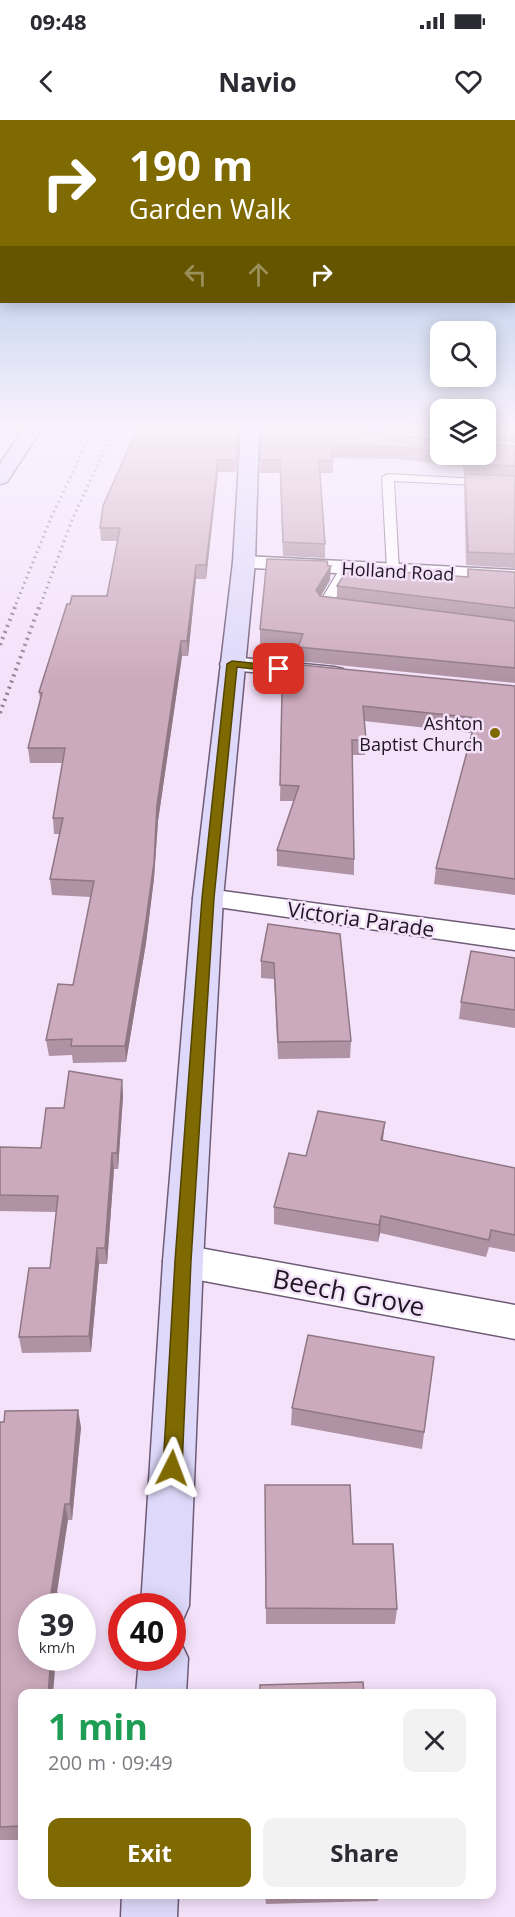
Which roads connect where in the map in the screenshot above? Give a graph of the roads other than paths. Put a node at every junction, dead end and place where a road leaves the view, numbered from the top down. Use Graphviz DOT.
graph roads {
  1 [pos="246,511"];
  2 [pos="390,511"];
  3 [pos="244,562"];
  4 [pos="347,568"];
  5 [pos="393,570"];
  6 [pos="515,577"];
  7 [pos="360,610"];
  8 [pos="232,664"];
  9 [pos="362,677"];
  10 [pos="208,898"];
  11 [pos="515,940"];
  12 [pos="183,1261"];
  13 [pos="515,1322"];
  14 [pos="166,1593"];
  15 [pos="162,1671"];
  16 [pos="161,1689"];
  17 [pos="150,1899"];
  18 [pos="149,1917"];
  1 -- 3 [label="street"];
  2 -- 5 [label="lane"];
  3 -- 4 [label="street, Holland Road"];
  3 -- 8 [label="street"];
  4 -- 5 [label="street, Holland Road"];
  4 -- 7 [label="lane"];
  5 -- 6 [label="street, Holland Road"];
  8 -- 9 [label="street"];
  8 -- 10 [label="street"];
  10 -- 11 [label="street, Victoria Parade"];
  10 -- 12 [label="street"];
  12 -- 13 [label="street, Beech Grove"];
  12 -- 14 [label="street"];
  15 -- 16 [label="street"];
  17 -- 18 [label="street"];
}
